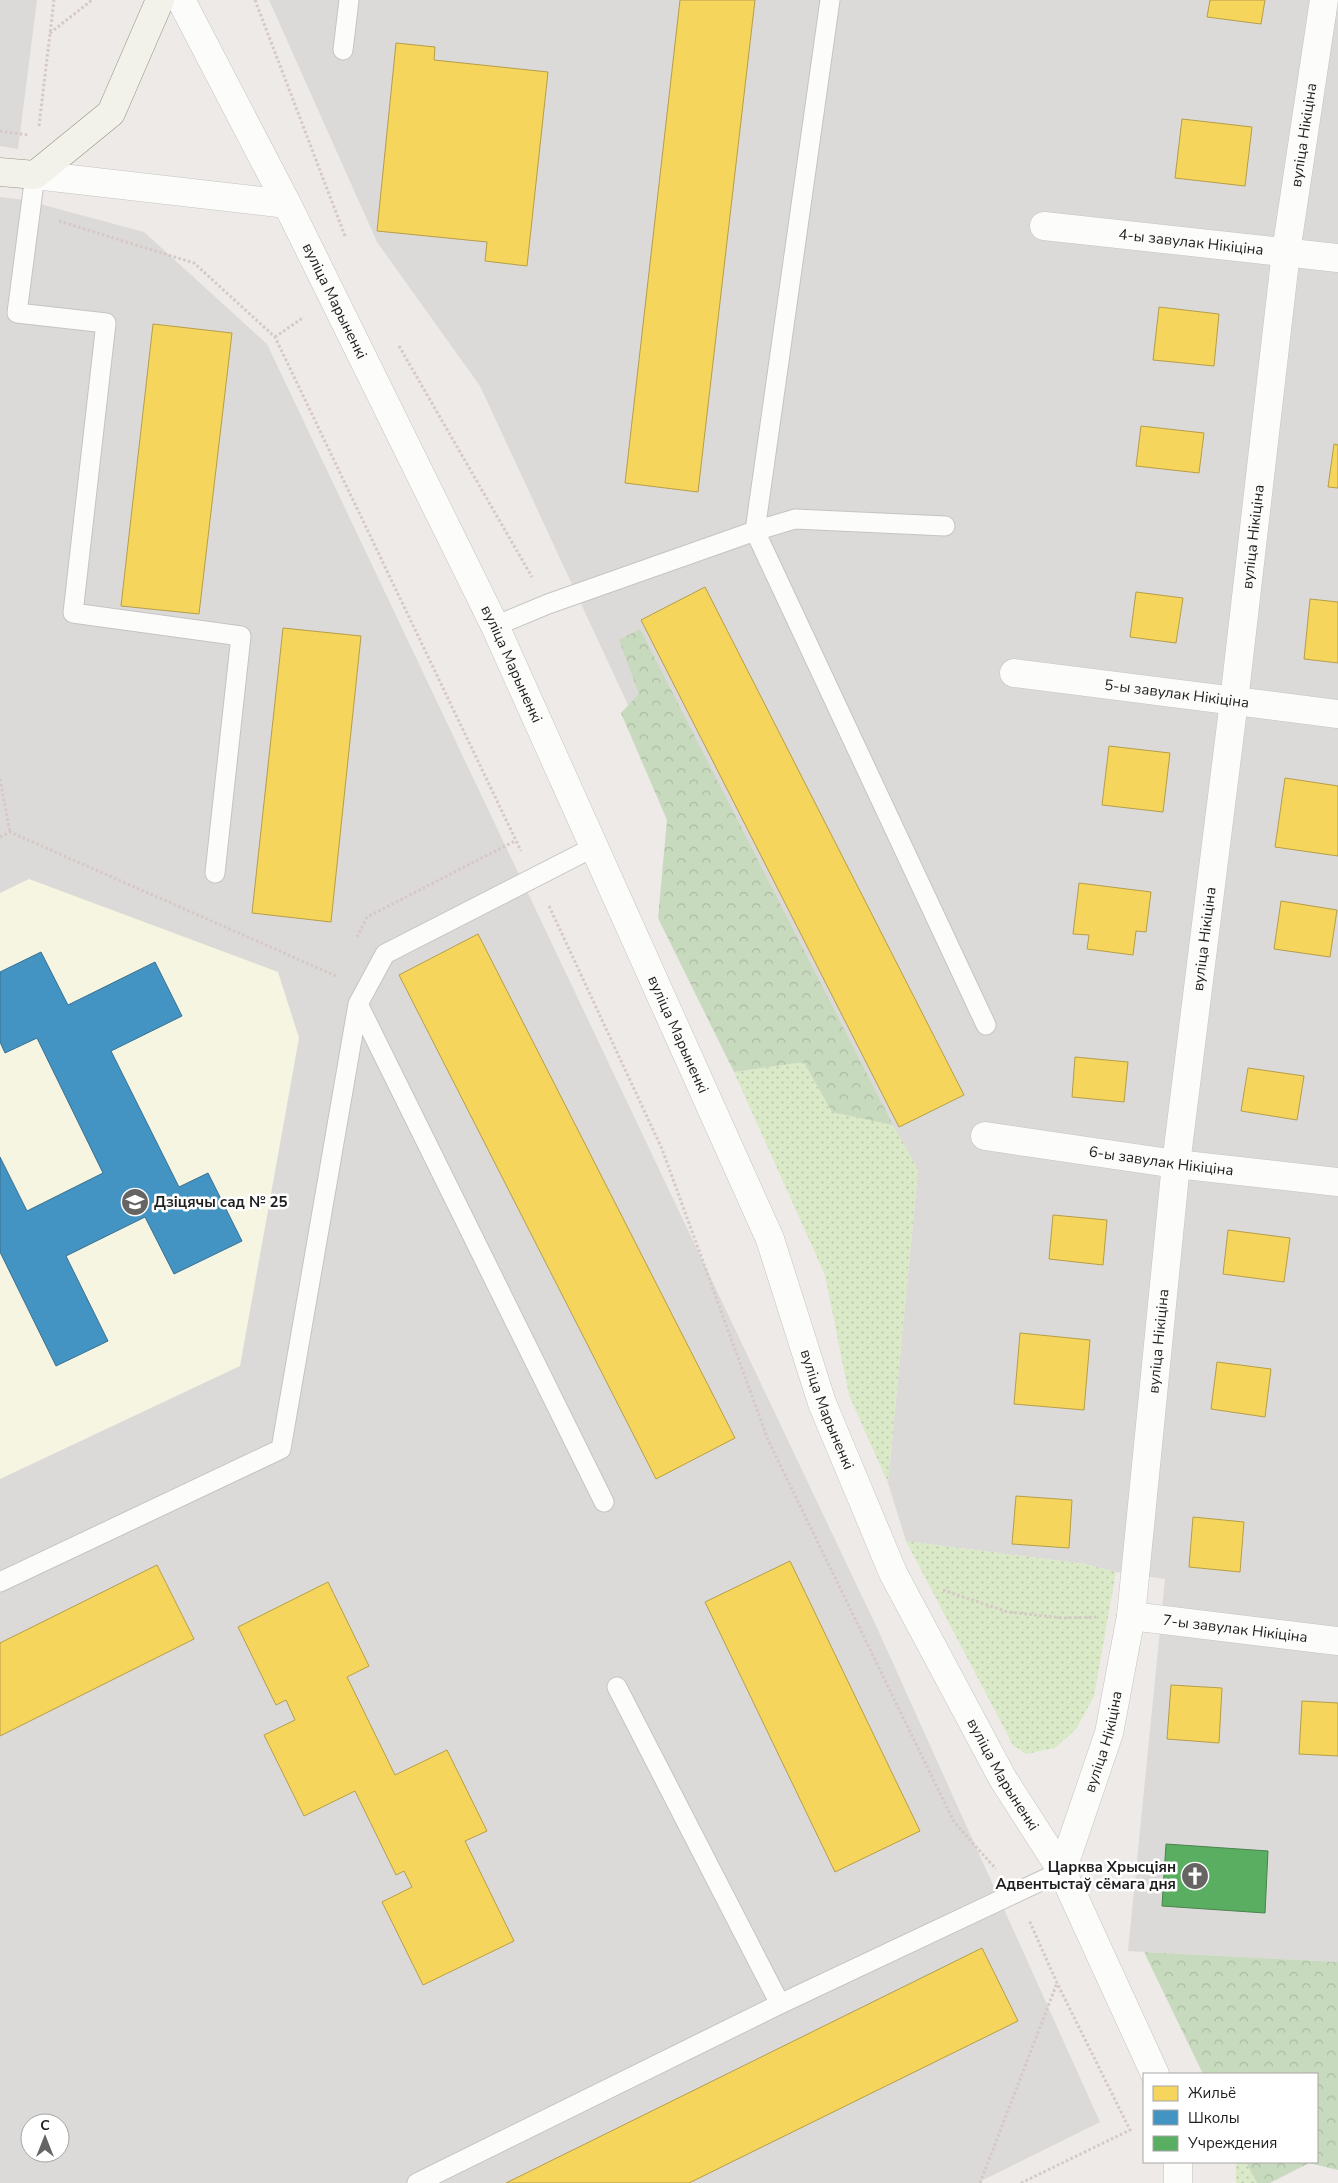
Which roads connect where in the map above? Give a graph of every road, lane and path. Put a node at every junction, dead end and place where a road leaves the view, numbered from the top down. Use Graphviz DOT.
graph roads {
  1 [pos="54,0"];
  2 [pos="92,0"];
  3 [pos="160,0"];
  4 [pos="181,0"];
  5 [pos="255,0"];
  6 [pos="349,0"];
  7 [pos="830,0"];
  8 [pos="1324,0"];
  9 [pos="49,33"];
  10 [pos="343,50"];
  11 [pos="0,131"];
  12 [pos="0,172"];
  13 [pos="36,175"];
  14 [pos="288,204"];
  15 [pos="30,212"];
  16 [pos="1044,226"];
  17 [pos="345,237"];
  18 [pos="1286,252"];
  19 [pos="1338,258"];
  20 [pos="397,342"];
  21 [pos="945,526"];
  22 [pos="755,531"];
  23 [pos="548,604"];
  24 [pos="496,626"];
  25 [pos="1014,673"];
  26 [pos="1234,701"];
  27 [pos="1338,714"];
  28 [pos="0,779"];
  29 [pos="10,832"];
  30 [pos="0,838"];
  31 [pos="515,841"];
  32 [pos="594,847"];
  33 [pos="215,873"];
  34 [pos="535,877"];
  35 [pos="354,943"];
  36 [pos="340,969"];
  37 [pos="358,1004"];
  38 [pos="986,1026"];
  39 [pos="985,1136"];
  40 [pos="1176,1164"];
  41 [pos="1338,1182"];
  42 [pos="604,1502"];
  43 [pos="893,1573"];
  44 [pos="0,1582"];
  45 [pos="1131,1616"];
  46 [pos="1338,1641"];
  47 [pos="617,1687"];
  48 [pos="1062,1871"];
  49 [pos="1016,1891"];
  50 [pos="1057,1983"];
  51 [pos="780,2004"];
  52 [pos="1155,2073"];
  53 [pos="1178,2163"];
  54 [pos="417,2183"];
  55 [pos="980,2183"];
  56 [pos="1021,2183"];
  57 [pos="1178,2183"];
  1 -- 9 [label="path"];
  2 -- 9 [label="path"];
  3 -- 13 [label="street"];
  4 -- 14 [label="street, вуліца Марыненкі"];
  5 -- 17 [label="path"];
  6 -- 10 [label="lane"];
  7 -- 22 [label="lane"];
  8 -- 18 [label="street, вуліца Нікіціна"];
  9 -- 11 [label="path"];
  12 -- 13 [label="street"];
  13 -- 14 [label="street"];
  13 -- 15 [label="lane"];
  14 -- 24 [label="street, вуліца Марыненкі"];
  15 -- 31 [label="path"];
  15 -- 33 [label="lane"];
  16 -- 18 [label="street, 4-ы завулак Нікіціна"];
  18 -- 19 [label="street, 4-ы завулак Нікіціна"];
  18 -- 26 [label="street, вуліца Нікіціна"];
  20 -- 23 [label="path"];
  21 -- 22 [label="lane"];
  22 -- 23 [label="lane"];
  22 -- 38 [label="lane"];
  23 -- 24 [label="lane"];
  24 -- 32 [label="street, вуліца Марыненкі"];
  25 -- 26 [label="street, 5-ы завулак Нікіціна"];
  26 -- 27 [label="street, 5-ы завулак Нікіціна"];
  26 -- 40 [label="street, вуліца Нікіціна"];
  28 -- 29 [label="path"];
  29 -- 30 [label="path"];
  29 -- 36 [label="path"];
  31 -- 34 [label="path"];
  31 -- 35 [label="path"];
  32 -- 34 [label="lane"];
  32 -- 43 [label="street, вуліца Марыненкі"];
  34 -- 37 [label="lane"];
  34 -- 49 [label="path"];
  37 -- 42 [label="lane"];
  37 -- 44 [label="lane"];
  39 -- 40 [label="street, 6-ы завулак Нікіціна"];
  40 -- 41 [label="street, 6-ы завулак Нікіціна"];
  40 -- 45 [label="street, вуліца Нікіціна"];
  43 -- 45 [label="path"];
  43 -- 48 [label="street, вуліца Марыненкі"];
  45 -- 46 [label="street, 7-ы завулак Нікіціна"];
  45 -- 48 [label="street, вуліца Нікіціна"];
  47 -- 51 [label="lane"];
  48 -- 49 [label="lane"];
  48 -- 52 [label="street, вуліца Марыненкі"];
  49 -- 50 [label="path"];
  49 -- 51 [label="lane"];
  50 -- 55 [label="path"];
  50 -- 56 [label="path"];
  51 -- 54 [label="lane"];
  53 -- 57 [label="street"];
}
